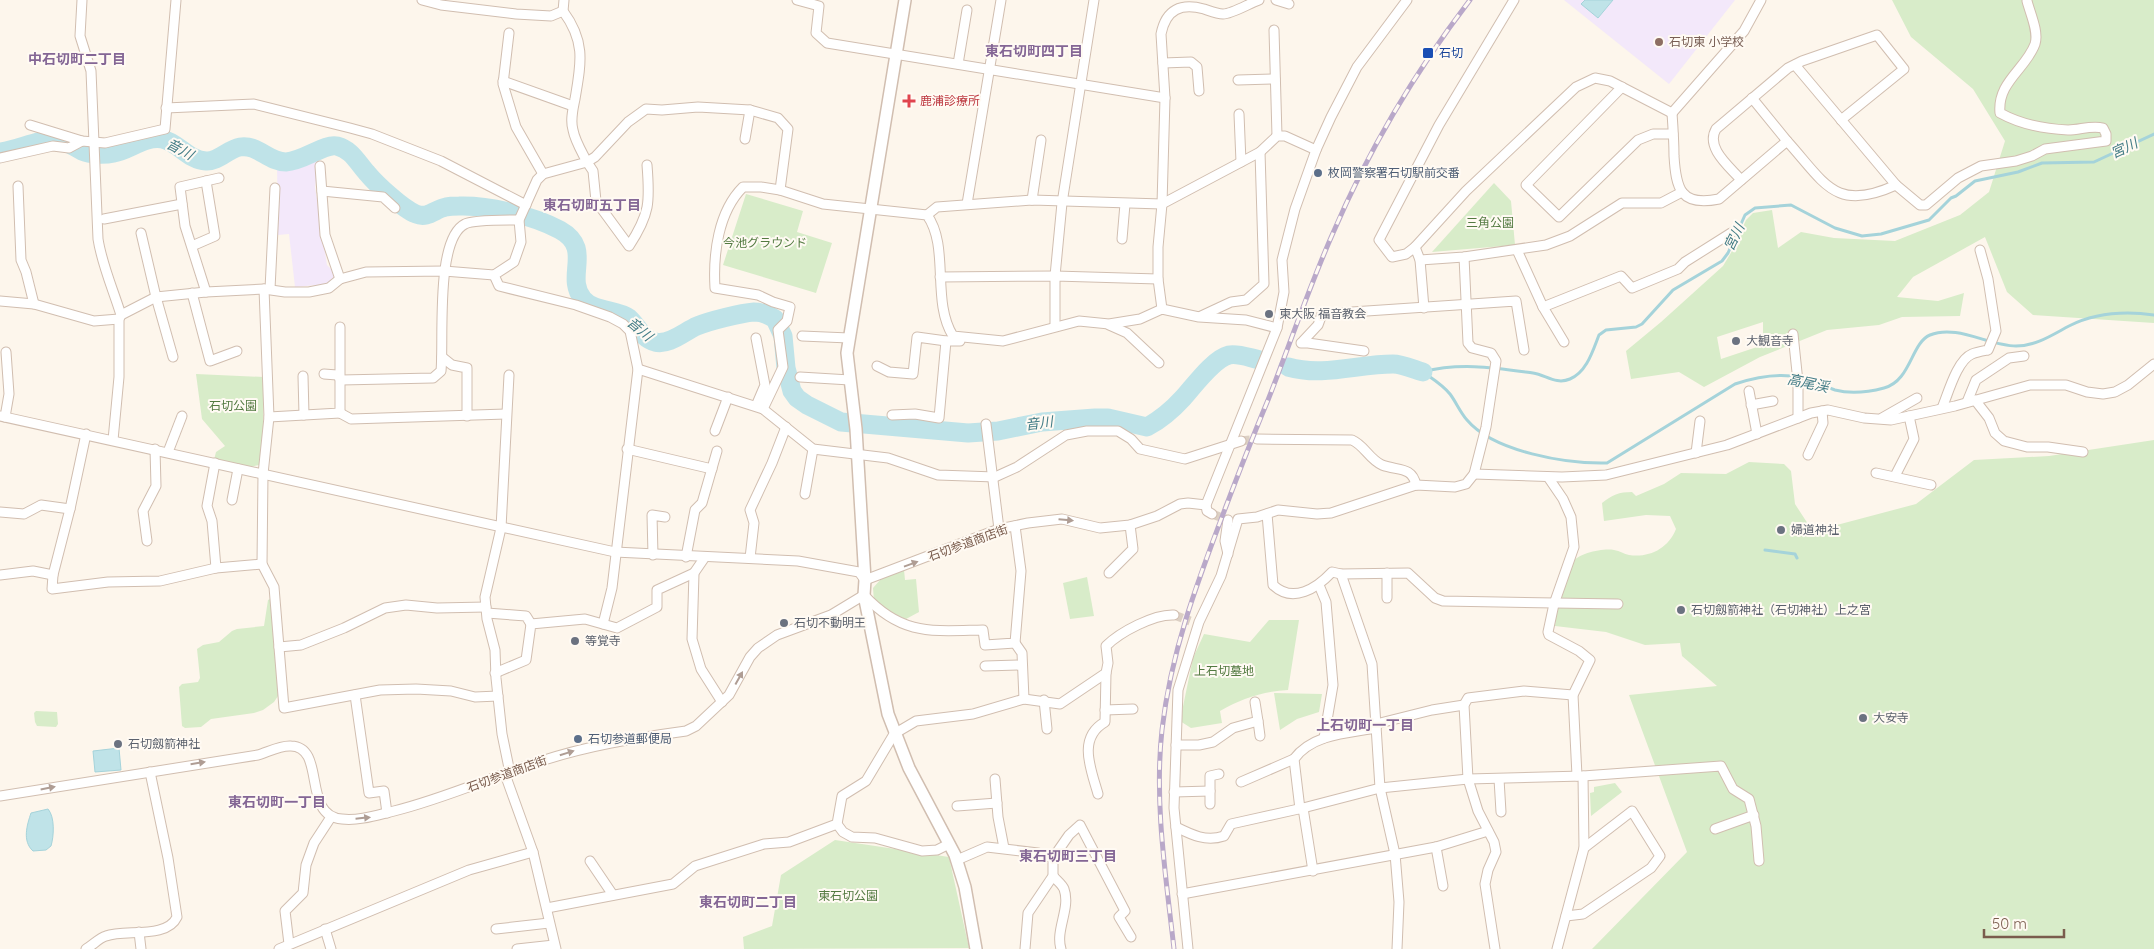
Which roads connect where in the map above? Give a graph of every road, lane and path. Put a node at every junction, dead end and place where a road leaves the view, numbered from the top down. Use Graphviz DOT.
graph roads {
  1 [pos="82,0"];
  2 [pos="176,0"];
  3 [pos="422,0"];
  4 [pos="564,0"];
  5 [pos="797,0"];
  6 [pos="905,0"];
  7 [pos="1001,0"];
  8 [pos="1094,0"];
  9 [pos="1260,0"];
  10 [pos="1276,0"];
  11 [pos="1407,0"];
  12 [pos="1514,0"];
  13 [pos="1761,0"];
  14 [pos="2027,1"];
  15 [pos="456,3"];
  16 [pos="820,3"];
  17 [pos="1289,4"];
  18 [pos="968,10"];
  19 [pos="563,11"];
  20 [pos="1274,30"];
  21 [pos="509,32"];
  22 [pos="896,54"];
  23 [pos="1163,63"];
  24 [pos="958,64"];
  25 [pos="1795,65"];
  26 [pos="990,70"];
  27 [pos="1275,78"];
  28 [pos="1238,80"];
  29 [pos="503,81"];
  30 [pos="1080,84"];
  31 [pos="1622,87"];
  32 [pos="1199,91"];
  33 [pos="1165,98"];
  34 [pos="1752,98"];
  35 [pos="573,106"];
  36 [pos="166,108"];
  37 [pos="750,110"];
  38 [pos="1672,113"];
  39 [pos="1239,114"];
  40 [pos="1841,120"];
  41 [pos="30,125"];
  42 [pos="1673,134"];
  43 [pos="1277,136"];
  44 [pos="744,140"];
  45 [pos="1041,140"];
  46 [pos="1787,141"];
  47 [pos="80,142"];
  48 [pos="95,145"];
  49 [pos="1316,150"];
  50 [pos="1260,152"];
  51 [pos="0,158"];
  52 [pos="587,162"];
  53 [pos="1241,162"];
  54 [pos="647,165"];
  55 [pos="320,166"];
  56 [pos="542,174"];
  57 [pos="219,178"];
  58 [pos="1742,180"];
  59 [pos="206,181"];
  60 [pos="1896,184"];
  61 [pos="18,186"];
  62 [pos="275,188"];
  63 [pos="780,190"];
  64 [pos="322,191"];
  65 [pos="1682,192"];
  66 [pos="1032,200"];
  67 [pos="1062,203"];
  68 [pos="182,204"];
  69 [pos="967,204"];
  70 [pos="1126,204"];
  71 [pos="1162,204"];
  72 [pos="525,206"];
  73 [pos="395,208"];
  74 [pos="870,210"];
  75 [pos="927,215"];
  76 [pos="104,219"];
  77 [pos="519,219"];
  78 [pos="141,233"];
  79 [pos="1731,233"];
  80 [pos="1122,239"];
  81 [pos="192,246"];
  82 [pos="1415,247"];
  83 [pos="1517,250"];
  84 [pos="1980,250"];
  85 [pos="1464,257"];
  86 [pos="1420,260"];
  87 [pos="444,271"];
  88 [pos="494,275"];
  89 [pos="1055,276"];
  90 [pos="940,277"];
  91 [pos="340,279"];
  92 [pos="1158,279"];
  93 [pos="267,289"];
  94 [pos="206,292"];
  95 [pos="192,294"];
  96 [pos="156,298"];
  97 [pos="0,301"];
  98 [pos="34,304"];
  99 [pos="1466,304"];
  100 [pos="1543,307"];
  101 [pos="1424,308"];
  102 [pos="1162,309"];
  103 [pos="120,317"];
  104 [pos="1199,317"];
  105 [pos="1109,324"];
  106 [pos="1055,326"];
  107 [pos="340,327"];
  108 [pos="1276,328"];
  109 [pos="1793,334"];
  110 [pos="802,336"];
  111 [pos="960,337"];
  112 [pos="756,338"];
  113 [pos="849,338"];
  114 [pos="946,341"];
  115 [pos="1564,342"];
  116 [pos="1524,350"];
  117 [pos="1364,351"];
  118 [pos="6,352"];
  119 [pos="237,352"];
  120 [pos="2024,356"];
  121 [pos="173,357"];
  122 [pos="442,357"];
  123 [pos="1159,363"];
  124 [pos="2154,364"];
  125 [pos="877,366"];
  126 [pos="638,369"];
  127 [pos="324,374"];
  128 [pos="509,375"];
  129 [pos="303,376"];
  130 [pos="800,377"];
  131 [pos="341,380"];
  132 [pos="850,380"];
  133 [pos="1749,391"];
  134 [pos="728,397"];
  135 [pos="1917,398"];
  136 [pos="1772,401"];
  137 [pos="1971,401"];
  138 [pos="1751,404"];
  139 [pos="760,408"];
  140 [pos="1942,408"];
  141 [pos="1822,411"];
  142 [pos="340,413"];
  143 [pos="506,414"];
  144 [pos="892,414"];
  145 [pos="304,415"];
  146 [pos="2,416"];
  147 [pos="182,416"];
  148 [pos="467,416"];
  149 [pos="1909,416"];
  150 [pos="270,417"];
  151 [pos="1798,418"];
  152 [pos="1882,418"];
  153 [pos="1700,421"];
  154 [pos="986,424"];
  155 [pos="786,427"];
  156 [pos="715,431"];
  157 [pos="86,434"];
  158 [pos="1757,434"];
  159 [pos="1257,439"];
  160 [pos="113,440"];
  161 [pos="1236,443"];
  162 [pos="155,449"];
  163 [pos="627,449"];
  164 [pos="813,449"];
  165 [pos="717,451"];
  166 [pos="168,452"];
  167 [pos="2083,452"];
  168 [pos="1696,453"];
  169 [pos="858,454"];
  170 [pos="1808,456"];
  171 [pos="215,463"];
  172 [pos="238,469"];
  173 [pos="712,469"];
  174 [pos="263,474"];
  175 [pos="1474,474"];
  176 [pos="1876,474"];
  177 [pos="1895,476"];
  178 [pos="992,477"];
  179 [pos="1548,477"];
  180 [pos="1932,485"];
  181 [pos="1416,486"];
  182 [pos="805,494"];
  183 [pos="232,500"];
  184 [pos="1206,505"];
  185 [pos="70,509"];
  186 [pos="0,512"];
  187 [pos="1212,514"];
  188 [pos="1267,514"];
  189 [pos="665,517"];
  190 [pos="1228,520"];
  191 [pos="1130,525"];
  192 [pos="1015,526"];
  193 [pos="501,528"];
  194 [pos="999,530"];
  195 [pos="147,541"];
  196 [pos="615,552"];
  197 [pos="653,555"];
  198 [pos="1228,556"];
  199 [pos="686,557"];
  200 [pos="705,557"];
  201 [pos="750,558"];
  202 [pos="262,564"];
  203 [pos="216,568"];
  204 [pos="694,573"];
  205 [pos="1109,573"];
  206 [pos="1387,573"];
  207 [pos="1341,574"];
  208 [pos="0,575"];
  209 [pos="53,575"];
  210 [pos="865,580"];
  211 [pos="1320,585"];
  212 [pos="864,595"];
  213 [pos="1387,598"];
  214 [pos="1554,604"];
  215 [pos="1618,604"];
  216 [pos="486,610"];
  217 [pos="1174,615"];
  218 [pos="531,624"];
  219 [pos="603,624"];
  220 [pos="1015,643"];
  221 [pos="279,647"];
  222 [pos="1022,665"];
  223 [pos="985,666"];
  224 [pos="496,673"];
  225 [pos="1106,673"];
  226 [pos="355,695"];
  227 [pos="1573,695"];
  228 [pos="498,696"];
  229 [pos="1024,699"];
  230 [pos="1044,700"];
  231 [pos="722,702"];
  232 [pos="1255,702"];
  233 [pos="1464,706"];
  234 [pos="1133,709"];
  235 [pos="1105,710"];
  236 [pos="1258,721"];
  237 [pos="1376,726"];
  238 [pos="1047,729"];
  239 [pos="894,734"];
  240 [pos="1260,736"];
  241 [pos="1324,738"];
  242 [pos="1176,745"];
  243 [pos="1294,759"];
  244 [pos="150,772"];
  245 [pos="508,774"];
  246 [pos="1219,774"];
  247 [pos="1580,776"];
  248 [pos="1468,779"];
  249 [pos="1499,779"];
  250 [pos="995,780"];
  251 [pos="1241,782"];
  252 [pos="1380,788"];
  253 [pos="1210,791"];
  254 [pos="1174,792"];
  255 [pos="1098,794"];
  256 [pos="0,796"];
  257 [pos="997,804"];
  258 [pos="1210,804"];
  259 [pos="957,806"];
  260 [pos="1301,808"];
  261 [pos="1501,812"];
  262 [pos="387,813"];
  263 [pos="1754,815"];
  264 [pos="331,817"];
  265 [pos="837,824"];
  266 [pos="1176,827"];
  267 [pos="1714,829"];
  268 [pos="1488,830"];
  269 [pos="949,844"];
  270 [pos="1436,847"];
  271 [pos="1004,848"];
  272 [pos="1584,848"];
  273 [pos="533,852"];
  274 [pos="1395,854"];
  275 [pos="1053,858"];
  276 [pos="957,860"];
  277 [pos="1759,860"];
  278 [pos="590,861"];
  279 [pos="1313,870"];
  280 [pos="1053,876"];
  281 [pos="1443,886"];
  282 [pos="1182,894"];
  283 [pos="613,896"];
  284 [pos="547,908"];
  285 [pos="1566,916"];
  286 [pos="549,923"];
  287 [pos="325,929"];
  288 [pos="496,929"];
  289 [pos="139,932"];
  290 [pos="1130,937"];
  291 [pos="289,944"];
  292 [pos="555,947"];
  293 [pos="86,949"];
  294 [pos="140,949"];
  295 [pos="279,949"];
  296 [pos="331,949"];
  297 [pos="517,949"];
  298 [pos="976,949"];
  299 [pos="1025,949"];
  300 [pos="1061,949"];
  301 [pos="1188,949"];
  302 [pos="1397,949"];
  303 [pos="1495,949"];
  304 [pos="1557,949"];
  1 -- 48 [label="street"];
  2 -- 36 [label="street"];
  3 -- 15 [label="street"];
  4 -- 19 [label="street"];
  5 -- 16 [label="street"];
  6 -- 22 [label="street"];
  7 -- 26 [label="street"];
  8 -- 30 [label="street"];
  9 -- 23 [label="street"];
  10 -- 17 [label="street"];
  11 -- 49 [label="street"];
  12 -- 82 [label="street"];
  13 -- 38 [label="street"];
  14 -- 60 [label="street"];
  15 -- 19 [label="street"];
  16 -- 22 [label="street"];
  18 -- 24 [label="street"];
  19 -- 35 [label="street"];
  20 -- 27 [label="street"];
  21 -- 29 [label="street"];
  22 -- 24 [label="street"];
  22 -- 74 [label="street"];
  23 -- 32 [label="street"];
  23 -- 33 [label="street"];
  24 -- 26 [label="street"];
  25 -- 34 [label="street"];
  25 -- 40 [label="street"];
  25 -- 40 [label="street"];
  26 -- 30 [label="street"];
  26 -- 69 [label="street"];
  27 -- 28 [label="street"];
  27 -- 43 [label="street"];
  29 -- 35 [label="street"];
  29 -- 56 [label="street"];
  30 -- 33 [label="street"];
  30 -- 67 [label="street"];
  31 -- 38 [label="street"];
  31 -- 42 [label="street"];
  31 -- 82 [label="street"];
  33 -- 71 [label="street"];
  34 -- 46 [label="street"];
  34 -- 58 [label="street"];
  35 -- 52 [label="street"];
  36 -- 48 [label="street"];
  36 -- 72 [label="street"];
  37 -- 44 [label="street"];
  37 -- 52 [label="street"];
  37 -- 63 [label="street"];
  38 -- 42 [label="street"];
  39 -- 53 [label="street"];
  40 -- 60 [label="street"];
  41 -- 47 [label="street"];
  42 -- 65 [label="street"];
  43 -- 49 [label="street"];
  43 -- 50 [label="street"];
  45 -- 66 [label="street"];
  46 -- 58 [label="street"];
  46 -- 60 [label="street"];
  47 -- 48 [label="street"];
  47 -- 51 [label="street"];
  48 -- 103 [label="street"];
  49 -- 108 [label="street"];
  50 -- 53 [label="street"];
  50 -- 104 [label="street"];
  52 -- 54 [label="street"];
  52 -- 56 [label="street"];
  53 -- 71 [label="street"];
  55 -- 64 [label="street"];
  56 -- 72 [label="street"];
  57 -- 59 [label="street"];
  58 -- 65 [label="street"];
  59 -- 68 [label="street"];
  59 -- 81 [label="street"];
  61 -- 98 [label="street"];
  62 -- 93 [label="street"];
  63 -- 74 [label="street"];
  63 -- 139 [label="street"];
  64 -- 73 [label="street"];
  64 -- 91 [label="street"];
  65 -- 83 [label="street"];
  66 -- 67 [label="street"];
  66 -- 69 [label="street"];
  67 -- 70 [label="street"];
  67 -- 89 [label="street"];
  68 -- 76 [label="street"];
  68 -- 81 [label="street"];
  69 -- 75 [label="street"];
  70 -- 71 [label="street"];
  70 -- 80 [label="street"];
  71 -- 92 [label="street"];
  72 -- 77 [label="street"];
  74 -- 75 [label="street"];
  74 -- 113 [label="street"];
  75 -- 90 [label="street"];
  77 -- 87 [label="street"];
  77 -- 88 [label="street"];
  78 -- 96 [label="street"];
  79 -- 100 [label="street"];
  81 -- 94 [label="street"];
  82 -- 86 [label="street"];
  83 -- 85 [label="street"];
  83 -- 100 [label="street"];
  84 -- 140 [label="street"];
  85 -- 86 [label="street"];
  85 -- 99 [label="street"];
  86 -- 101 [label="street"];
  87 -- 88 [label="street"];
  87 -- 91 [label="street"];
  87 -- 122 [label="street"];
  88 -- 126 [label="street"];
  89 -- 90 [label="street"];
  89 -- 92 [label="street"];
  89 -- 106 [label="street"];
  90 -- 111 [label="street"];
  91 -- 93 [label="street"];
  92 -- 102 [label="street"];
  93 -- 94 [label="street"];
  93 -- 150 [label="street"];
  94 -- 95 [label="street"];
  95 -- 96 [label="street"];
  95 -- 119 [label="street"];
  96 -- 103 [label="street"];
  96 -- 121 [label="street"];
  97 -- 98 [label="street"];
  98 -- 103 [label="street"];
  99 -- 101 [label="street"];
  99 -- 116 [label="street"];
  99 -- 175 [label="street"];
  100 -- 115 [label="street"];
  101 -- 117 [label="street"];
  102 -- 104 [label="street"];
  102 -- 105 [label="street"];
  103 -- 160 [label="street"];
  104 -- 108 [label="street"];
  105 -- 106 [label="street"];
  105 -- 123 [label="street"];
  106 -- 111 [label="street"];
  107 -- 131 [label="street"];
  108 -- 161 [label="street"];
  109 -- 151 [label="street"];
  110 -- 113 [label="street"];
  111 -- 114 [label="street"];
  112 -- 139 [label="street"];
  113 -- 132 [label="street"];
  114 -- 125 [label="street"];
  114 -- 144 [label="street"];
  118 -- 146 [label="street"];
  120 -- 137 [label="street"];
  122 -- 131 [label="street"];
  122 -- 148 [label="street"];
  124 -- 137 [label="street"];
  126 -- 134 [label="street"];
  126 -- 163 [label="street"];
  127 -- 131 [label="street"];
  128 -- 143 [label="street"];
  129 -- 145 [label="street"];
  130 -- 132 [label="street"];
  131 -- 142 [label="street"];
  132 -- 169 [label="street"];
  133 -- 138 [label="street"];
  134 -- 139 [label="street"];
  134 -- 156 [label="street"];
  135 -- 152 [label="street"];
  136 -- 138 [label="street"];
  137 -- 140 [label="street"];
  137 -- 167 [label="street"];
  138 -- 158 [label="street"];
  139 -- 155 [label="street"];
  140 -- 149 [label="street"];
  141 -- 151 [label="street"];
  141 -- 152 [label="street"];
  141 -- 170 [label="street"];
  142 -- 145 [label="street"];
  142 -- 148 [label="street"];
  143 -- 148 [label="street"];
  143 -- 193 [label="street"];
  145 -- 150 [label="street"];
  146 -- 157 [label="street"];
  147 -- 166 [label="street"];
  149 -- 152 [label="street"];
  149 -- 177 [label="street"];
  150 -- 174 [label="street"];
  151 -- 158 [label="street"];
  153 -- 168 [label="street"];
  154 -- 178 [label="street"];
  155 -- 164 [label="street"];
  155 -- 201 [label="street"];
  157 -- 160 [label="street"];
  157 -- 185 [label="street"];
  158 -- 168 [label="street"];
  159 -- 181 [label="street"];
  160 -- 162 [label="street"];
  161 -- 178 [label="street"];
  161 -- 184 [label="street"];
  162 -- 166 [label="street"];
  162 -- 195 [label="street"];
  163 -- 173 [label="street"];
  163 -- 196 [label="street"];
  164 -- 169 [label="street"];
  164 -- 182 [label="street"];
  165 -- 173 [label="street"];
  166 -- 171 [label="street"];
  168 -- 179 [label="street"];
  169 -- 178 [label="street"];
  169 -- 210 [label="street"];
  171 -- 172 [label="street"];
  171 -- 203 [label="street"];
  172 -- 174 [label="street"];
  172 -- 183 [label="street"];
  173 -- 199 [label="street"];
  174 -- 193 [label="street"];
  174 -- 202 [label="street"];
  175 -- 179 [label="street"];
  175 -- 181 [label="street"];
  176 -- 177 [label="street"];
  177 -- 180 [label="street"];
  178 -- 194 [label="street"];
  179 -- 214 [label="street"];
  181 -- 188 [label="street"];
  184 -- 187 [label="street"];
  184 -- 191 [label="street, 石切参道商店街"];
  185 -- 186 [label="street"];
  185 -- 209 [label="street"];
  188 -- 198 [label="street"];
  188 -- 211 [label="street"];
  189 -- 197 [label="street"];
  190 -- 198 [label="street"];
  192 -- 191 [label="street, 石切参道商店街, one-way"];
  191 -- 205 [label="street"];
  192 -- 194 [label="street, 石切参道商店街"];
  192 -- 220 [label="street"];
  193 -- 196 [label="street"];
  193 -- 216 [label="street"];
  210 -- 194 [label="street, 石切参道商店街, one-way"];
  196 -- 197 [label="street"];
  196 -- 219 [label="street"];
  197 -- 199 [label="street"];
  198 -- 242 [label="street"];
  199 -- 200 [label="street"];
  200 -- 201 [label="street"];
  200 -- 204 [label="street"];
  201 -- 210 [label="street"];
  202 -- 203 [label="street"];
  202 -- 221 [label="street"];
  203 -- 209 [label="street"];
  204 -- 219 [label="street"];
  204 -- 231 [label="street"];
  206 -- 207 [label="street"];
  206 -- 213 [label="street"];
  206 -- 214 [label="street"];
  207 -- 211 [label="street"];
  207 -- 237 [label="street"];
  208 -- 209 [label="street"];
  210 -- 212 [label="street"];
  211 -- 241 [label="street"];
  212 -- 220 [label="street"];
  231 -- 212 [label="street, 石切参道商店街, one-way"];
  212 -- 239 [label="street"];
  214 -- 215 [label="street"];
  214 -- 227 [label="street"];
  216 -- 218 [label="street"];
  216 -- 221 [label="street"];
  216 -- 224 [label="street"];
  217 -- 225 [label="street"];
  218 -- 219 [label="street"];
  218 -- 224 [label="street"];
  220 -- 222 [label="street"];
  221 -- 226 [label="street"];
  222 -- 223 [label="street"];
  222 -- 229 [label="street"];
  224 -- 228 [label="street"];
  225 -- 230 [label="street"];
  225 -- 235 [label="street"];
  226 -- 228 [label="street"];
  226 -- 262 [label="street"];
  227 -- 233 [label="street"];
  227 -- 247 [label="street"];
  228 -- 245 [label="street"];
  229 -- 230 [label="street"];
  229 -- 239 [label="street"];
  230 -- 238 [label="street"];
  245 -- 231 [label="street, 石切参道商店街, one-way"];
  232 -- 236 [label="street"];
  233 -- 237 [label="street"];
  233 -- 248 [label="street"];
  234 -- 235 [label="street"];
  235 -- 255 [label="street"];
  236 -- 240 [label="street"];
  236 -- 242 [label="street"];
  237 -- 241 [label="street"];
  237 -- 252 [label="street"];
  239 -- 265 [label="street"];
  239 -- 269 [label="street"];
  241 -- 243 [label="street"];
  242 -- 254 [label="street"];
  243 -- 251 [label="street"];
  243 -- 260 [label="street"];
  256 -- 244 [label="street, one-way"];
  244 -- 264 [label="street, one-way"];
  244 -- 289 [label="street"];
  245 -- 262 [label="street, 石切参道商店街"];
  245 -- 273 [label="street"];
  246 -- 253 [label="street"];
  247 -- 249 [label="street"];
  247 -- 263 [label="street"];
  247 -- 272 [label="street"];
  248 -- 249 [label="street"];
  248 -- 252 [label="street"];
  248 -- 268 [label="street"];
  249 -- 261 [label="street"];
  250 -- 257 [label="street"];
  252 -- 260 [label="street"];
  252 -- 274 [label="street"];
  253 -- 254 [label="street"];
  253 -- 258 [label="street"];
  254 -- 266 [label="street"];
  257 -- 259 [label="street"];
  257 -- 271 [label="street"];
  260 -- 266 [label="street"];
  260 -- 279 [label="street"];
  264 -- 262 [label="street, 石切参道商店街, one-way"];
  263 -- 267 [label="street"];
  263 -- 277 [label="street"];
  264 -- 291 [label="street"];
  265 -- 269 [label="street"];
  265 -- 283 [label="street"];
  266 -- 282 [label="street"];
  268 -- 270 [label="street"];
  268 -- 303 [label="street"];
  269 -- 276 [label="street"];
  270 -- 274 [label="street"];
  270 -- 281 [label="street"];
  271 -- 275 [label="street"];
  271 -- 276 [label="street"];
  272 -- 285 [label="street"];
  272 -- 285 [label="street"];
  273 -- 284 [label="street"];
  273 -- 287 [label="street"];
  274 -- 279 [label="street"];
  274 -- 302 [label="street"];
  275 -- 280 [label="street"];
  275 -- 290 [label="street"];
  276 -- 298 [label="street"];
  278 -- 283 [label="street"];
  279 -- 282 [label="street"];
  280 -- 299 [label="street"];
  280 -- 300 [label="street"];
  282 -- 301 [label="street"];
  283 -- 284 [label="street"];
  284 -- 286 [label="street"];
  285 -- 304 [label="street"];
  286 -- 288 [label="street"];
  286 -- 292 [label="street"];
  287 -- 291 [label="street"];
  287 -- 296 [label="street"];
  289 -- 293 [label="street"];
  289 -- 294 [label="street"];
  291 -- 295 [label="street"];
  292 -- 297 [label="street"];
}
